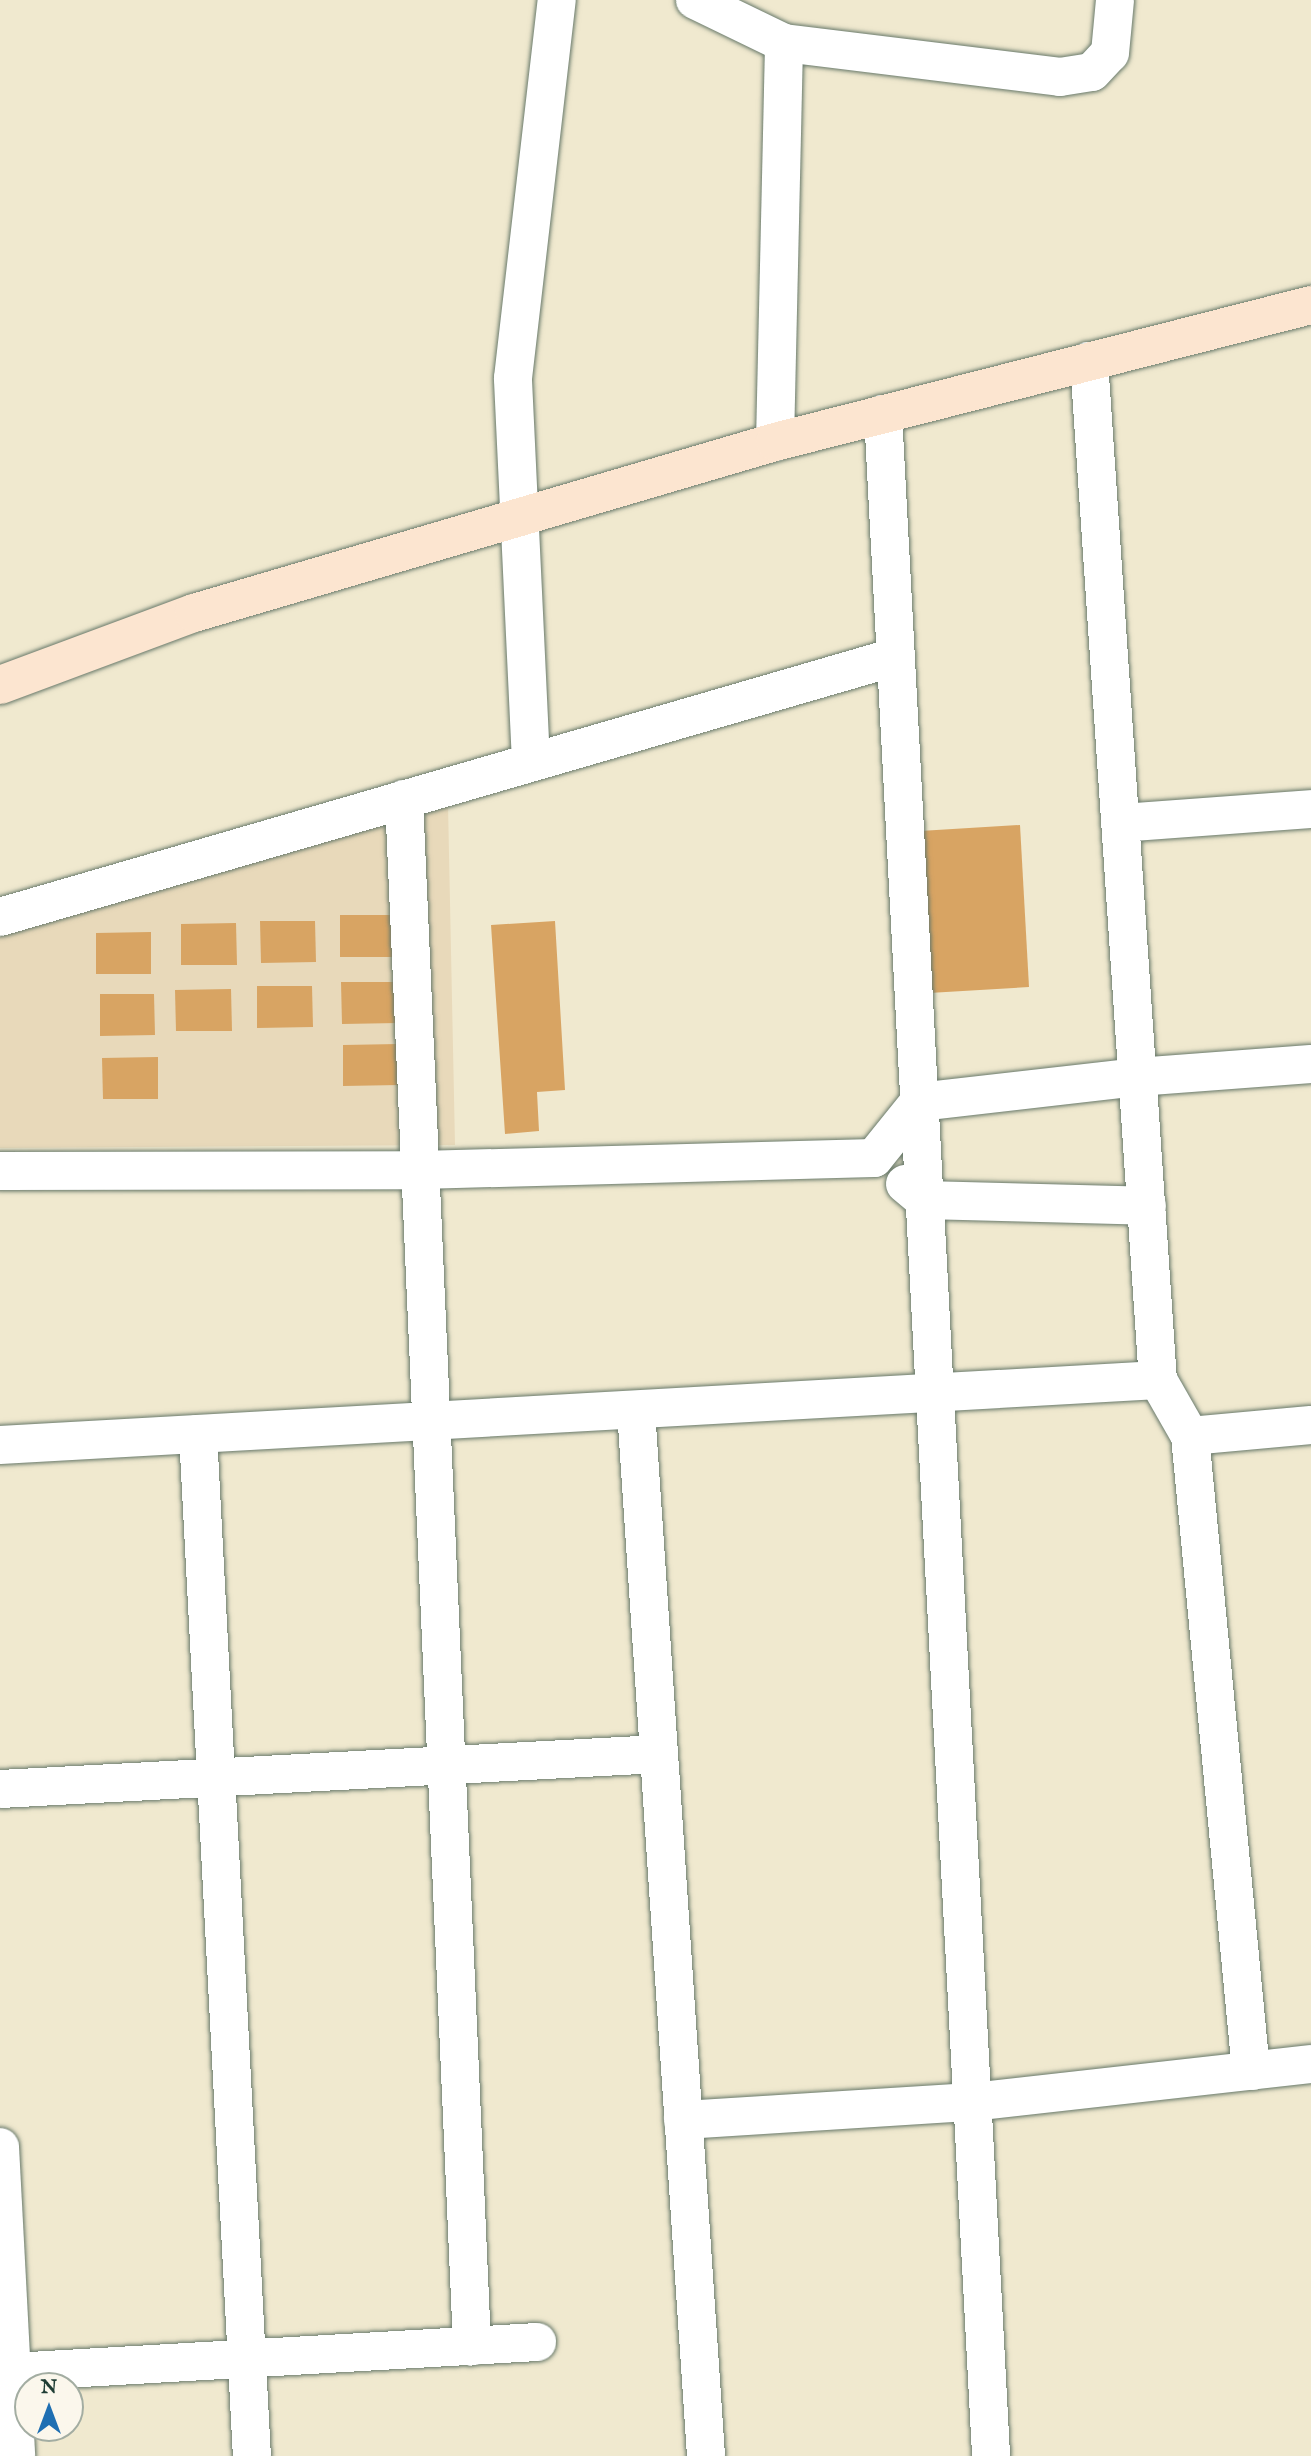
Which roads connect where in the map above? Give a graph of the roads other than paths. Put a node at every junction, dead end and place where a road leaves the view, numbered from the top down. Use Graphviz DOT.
graph roads {
  1 [pos="556,0"];
  2 [pos="695,0"];
  3 [pos="1115,0"];
  4 [pos="784,43"];
  5 [pos="1311,305"];
  6 [pos="1089,361"];
  7 [pos="883,414"];
  8 [pos="775,442"];
  9 [pos="520,517"];
  10 [pos="895,657"];
  11 [pos="0,685"];
  12 [pos="531,762"];
  13 [pos="404,799"];
  14 [pos="1311,809"];
  15 [pos="1121,823"];
  16 [pos="0,917"];
  17 [pos="1311,1064"];
  18 [pos="1137,1077"];
  19 [pos="919,1102"];
  20 [pos="874,1158"];
  21 [pos="420,1170"];
  22 [pos="0,1171"];
  23 [pos="924,1200"];
  24 [pos="1147,1206"];
  25 [pos="1158,1380"];
  26 [pos="934,1393"];
  27 [pos="636,1410"];
  28 [pos="432,1421"];
  29 [pos="1311,1425"];
  30 [pos="198,1434"];
  31 [pos="1190,1436"];
  32 [pos="0,1446"];
  33 [pos="659,1754"];
  34 [pos="446,1765"];
  35 [pos="215,1777"];
  36 [pos="0,1789"];
  37 [pos="1311,2064"];
  38 [pos="1251,2071"];
  39 [pos="972,2102"];
  40 [pos="683,2120"];
  41 [pos="0,2147"];
  42 [pos="537,2342"];
  43 [pos="472,2347"];
  44 [pos="246,2360"];
  45 [pos="12,2372"];
  46 [pos="16,2456"];
  47 [pos="252,2456"];
  48 [pos="706,2456"];
  49 [pos="990,2456"];
  1 -- 9 [label="street"];
  2 -- 4 [label="street"];
  3 -- 4 [label="street"];
  4 -- 8 [label="street"];
  5 -- 6 [label="main road"];
  6 -- 7 [label="main road"];
  6 -- 15 [label="street"];
  7 -- 8 [label="main road"];
  7 -- 10 [label="street"];
  8 -- 9 [label="main road"];
  9 -- 11 [label="main road"];
  9 -- 12 [label="street"];
  10 -- 12 [label="street"];
  10 -- 19 [label="street"];
  12 -- 13 [label="street"];
  13 -- 16 [label="street"];
  13 -- 21 [label="street"];
  14 -- 15 [label="street"];
  15 -- 18 [label="street"];
  17 -- 18 [label="street"];
  18 -- 19 [label="street"];
  18 -- 24 [label="street"];
  19 -- 20 [label="street"];
  19 -- 23 [label="street"];
  20 -- 21 [label="street"];
  20 -- 23 [label="street"];
  21 -- 22 [label="street"];
  21 -- 28 [label="street"];
  23 -- 24 [label="street"];
  23 -- 26 [label="street"];
  24 -- 25 [label="street"];
  25 -- 26 [label="street"];
  25 -- 31 [label="street"];
  26 -- 27 [label="street"];
  26 -- 39 [label="street"];
  27 -- 28 [label="street"];
  27 -- 33 [label="street"];
  28 -- 30 [label="street"];
  28 -- 34 [label="street"];
  29 -- 31 [label="street"];
  30 -- 32 [label="street"];
  30 -- 35 [label="street"];
  31 -- 38 [label="street"];
  33 -- 34 [label="street"];
  33 -- 40 [label="street"];
  34 -- 35 [label="street"];
  34 -- 43 [label="street"];
  35 -- 36 [label="street"];
  35 -- 44 [label="street"];
  37 -- 38 [label="street"];
  38 -- 39 [label="street"];
  39 -- 40 [label="street"];
  39 -- 49 [label="street"];
  40 -- 48 [label="street"];
  41 -- 45 [label="street"];
  42 -- 43 [label="street"];
  43 -- 44 [label="street"];
  44 -- 45 [label="street"];
  44 -- 47 [label="street"];
  45 -- 46 [label="street"];
}
